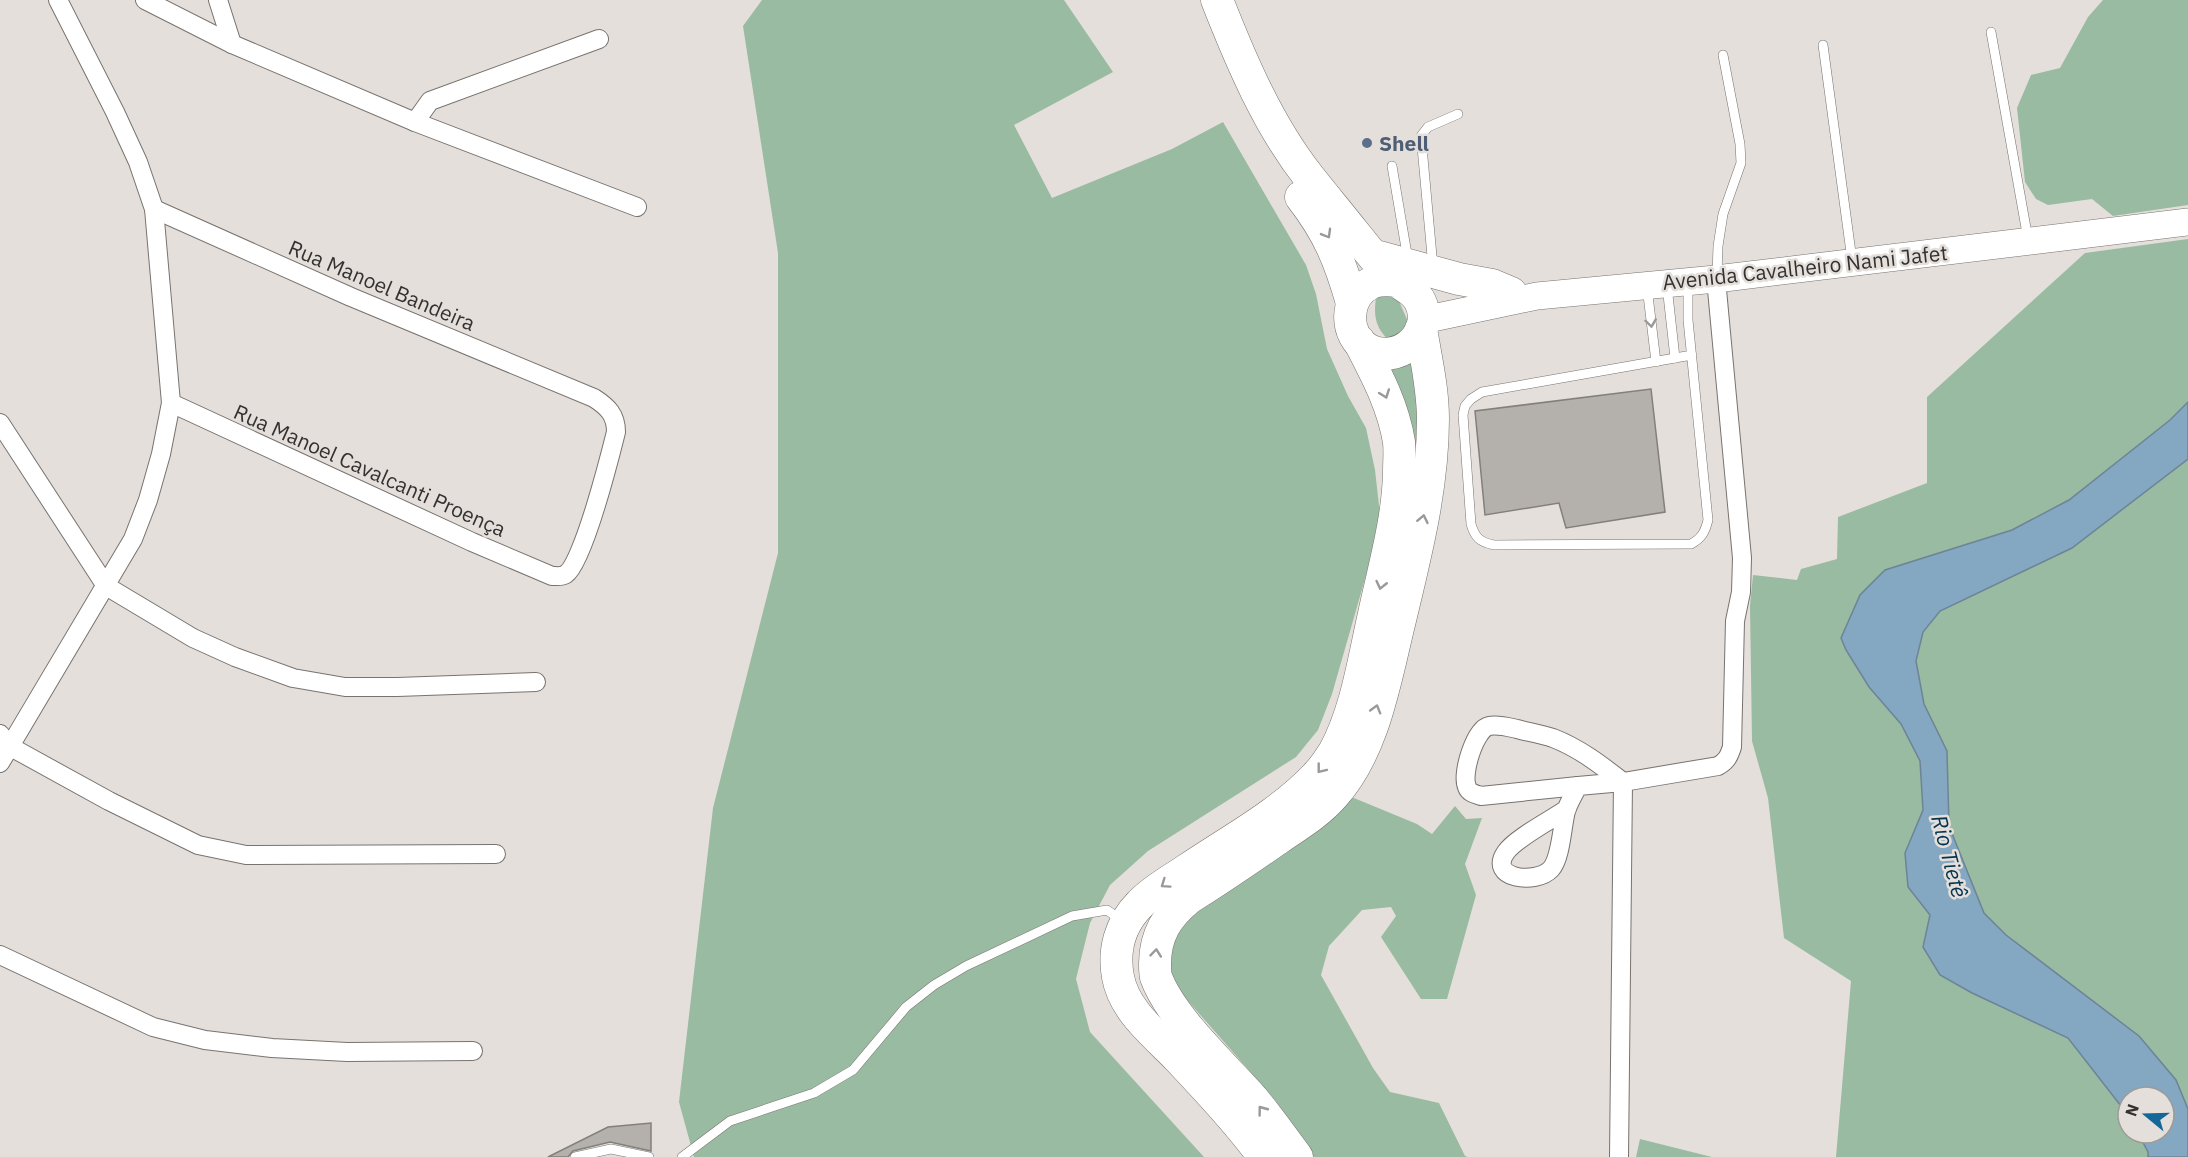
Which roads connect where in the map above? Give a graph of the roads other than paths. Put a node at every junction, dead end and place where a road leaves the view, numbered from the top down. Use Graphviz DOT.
graph roads {
  1 [pos="58,0"];
  2 [pos="145,0"];
  3 [pos="218,0"];
  4 [pos="1198,0"];
  5 [pos="1217,0"];
  6 [pos="1992,32"];
  7 [pos="599,39"];
  8 [pos="232,44"];
  9 [pos="1823,45"];
  10 [pos="1723,55"];
  11 [pos="1458,114"];
  12 [pos="415,122"];
  13 [pos="1392,166"];
  14 [pos="637,207"];
  15 [pos="154,209"];
  16 [pos="2188,222"];
  17 [pos="2028,241"];
  18 [pos="1853,263"];
  19 [pos="1413,277"];
  20 [pos="1716,279"];
  21 [pos="1667,283"];
  22 [pos="1524,295"];
  23 [pos="1352,303"];
  24 [pos="1422,325"];
  25 [pos="1359,341"];
  26 [pos="1692,356"];
  27 [pos="1675,358"];
  28 [pos="1656,362"];
  29 [pos="171,403"];
  30 [pos="0,423"];
  31 [pos="552,576"];
  32 [pos="106,586"];
  33 [pos="536,682"];
  34 [pos="5,740"];
  35 [pos="0,763"];
  36 [pos="1623,782"];
  37 [pos="1578,786"];
  38 [pos="1567,810"];
  39 [pos="496,854"];
  40 [pos="1126,923"];
  41 [pos="0,955"];
  42 [pos="473,1051"];
  43 [pos="575,1157"];
  44 [pos="649,1157"];
  45 [pos="681,1157"];
  46 [pos="1263,1157"];
  47 [pos="1297,1157"];
  48 [pos="1619,1157"];
  1 -- 15 [label="street"];
  2 -- 8 [label="street"];
  3 -- 8 [label="street"];
  4 -- 23 [label="highway, one-way"];
  5 -- 19 [label="highway"];
  6 -- 17 [label="lane"];
  7 -- 12 [label="street"];
  8 -- 12 [label="street"];
  9 -- 18 [label="lane"];
  10 -- 20 [label="lane"];
  11 -- 19 [label="lane"];
  12 -- 14 [label="street"];
  13 -- 19 [label="lane"];
  15 -- 29 [label="street"];
  15 -- 31 [label="street, Rua Manoel Bandeira"];
  16 -- 17 [label="main road, Avenida Cavalheiro Nami Jafet"];
  17 -- 18 [label="main road, Avenida Cavalheiro Nami Jafet"];
  18 -- 20 [label="main road, Avenida Cavalheiro Nami Jafet"];
  19 -- 22 [label="highway"];
  19 -- 23 [label="highway"];
  19 -- 24 [label="highway"];
  20 -- 21 [label="main road, Avenida Cavalheiro Nami Jafet"];
  20 -- 36 [label="street"];
  21 -- 22 [label="main road, Avenida Cavalheiro Nami Jafet"];
  21 -- 26 [label="lane"];
  21 -- 27 [label="lane"];
  21 -- 28 [label="lane, one-way"];
  22 -- 24 [label="main road, Avenida Cavalheiro Nami Jafet"];
  23 -- 25 [label="highway"];
  24 -- 25 [label="highway"];
  47 -- 24 [label="highway, one-way"];
  25 -- 40 [label="highway, one-way"];
  26 -- 27 [label="lane"];
  26 -- 28 [label="lane"];
  27 -- 28 [label="lane"];
  29 -- 31 [label="street, Rua Manoel Cavalcanti Proença"];
  29 -- 32 [label="street"];
  30 -- 32 [label="street"];
  32 -- 33 [label="street"];
  32 -- 34 [label="street"];
  34 -- 35 [label="street"];
  34 -- 39 [label="street"];
  36 -- 37 [label="street"];
  36 -- 37 [label="street"];
  36 -- 48 [label="street"];
  37 -- 38 [label="street"];
  40 -- 45 [label="lane"];
  40 -- 46 [label="highway"];
  41 -- 42 [label="street"];
  43 -- 44 [label="lane"];
}
